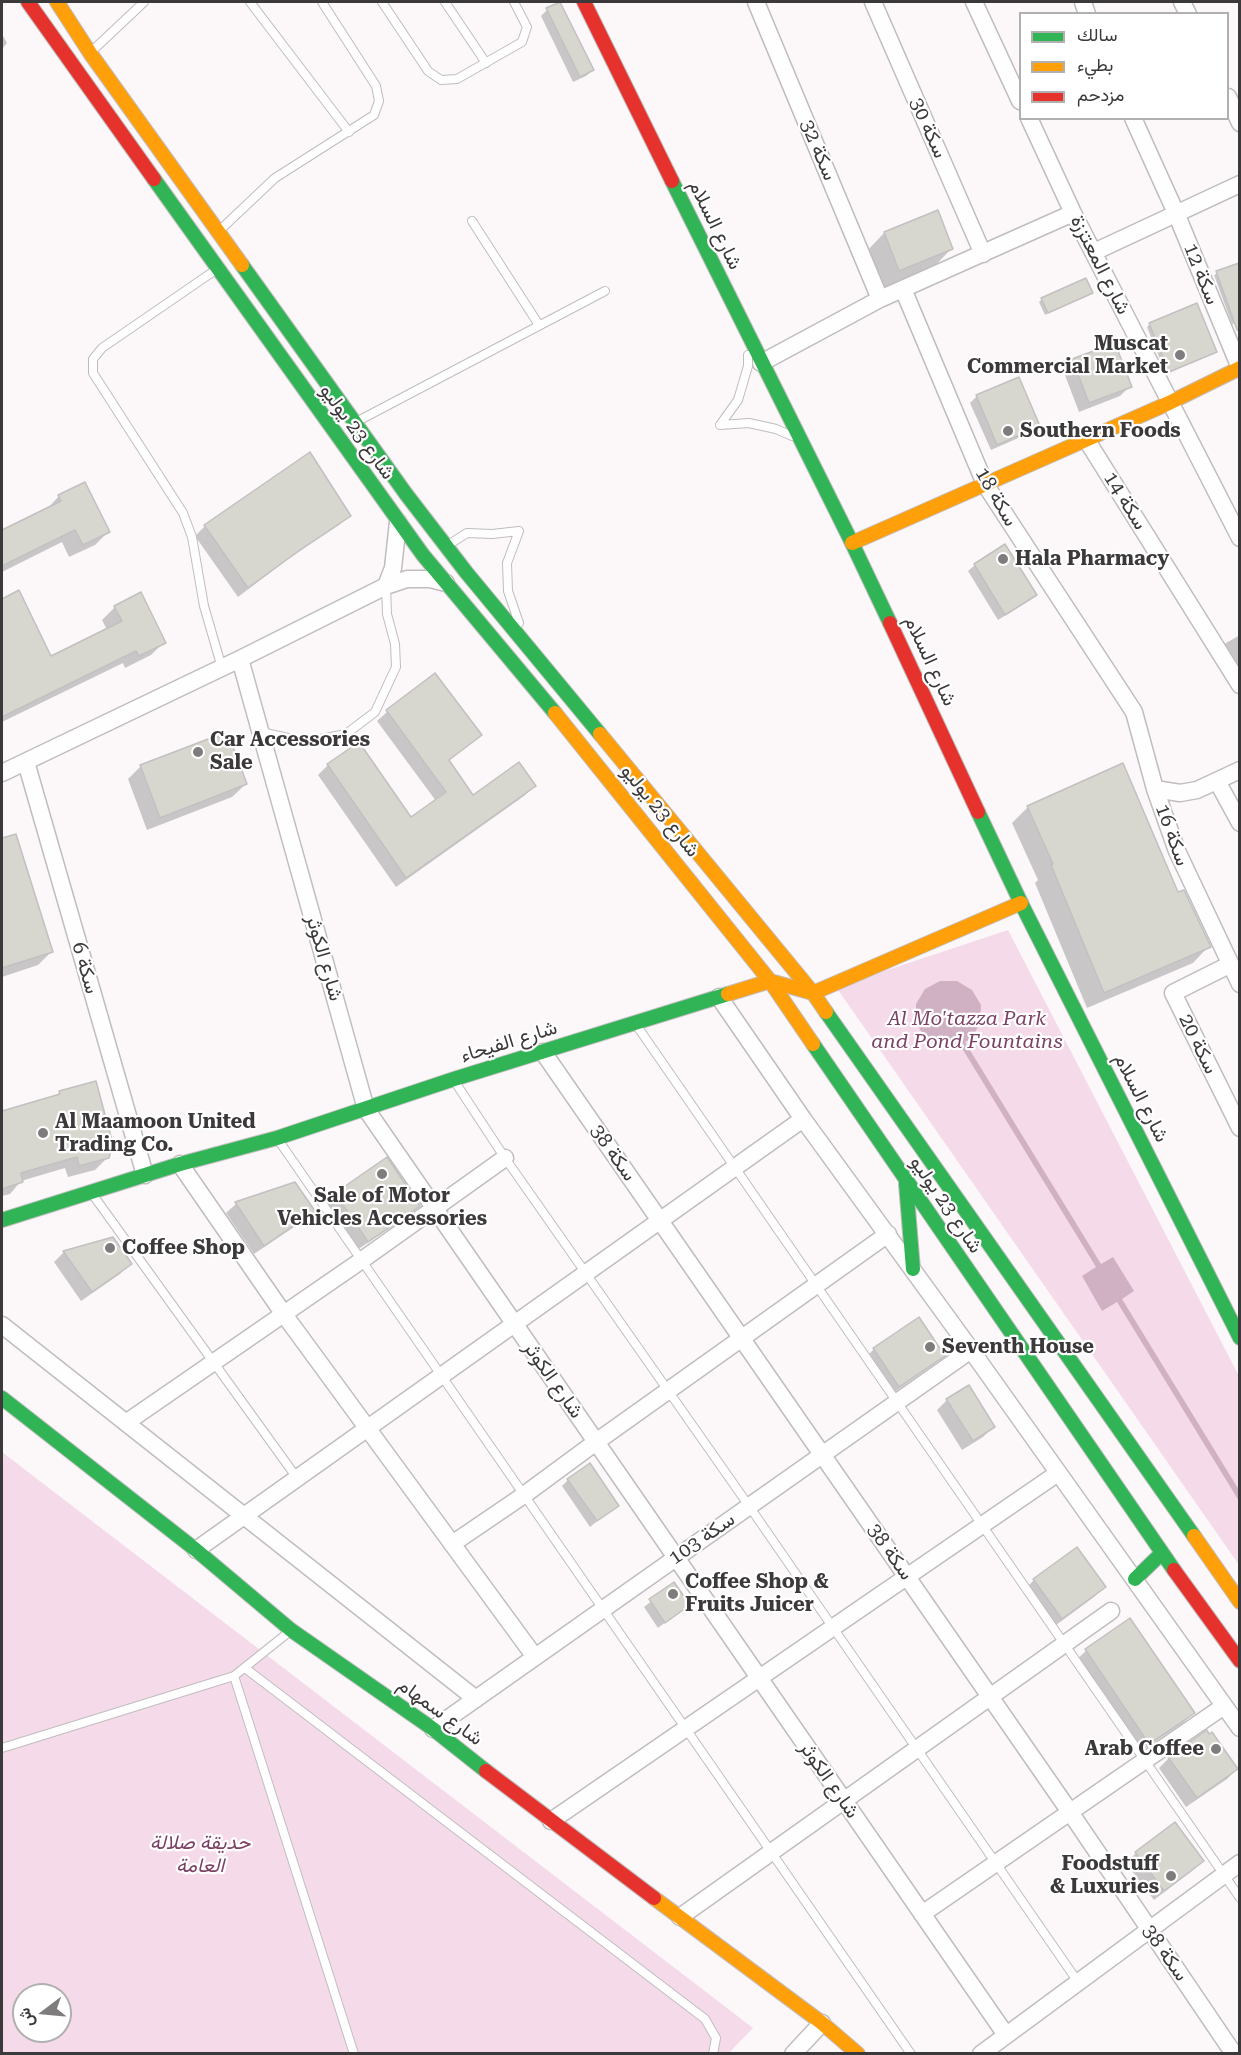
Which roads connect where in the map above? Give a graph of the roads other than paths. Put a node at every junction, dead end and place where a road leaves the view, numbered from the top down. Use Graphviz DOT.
graph roads {
  1 [pos="28,2"];
  2 [pos="57,2"];
  3 [pos="144,2"];
  4 [pos="250,2"];
  5 [pos="322,2"];
  6 [pos="382,2"];
  7 [pos="445,2"];
  8 [pos="514,2"];
  9 [pos="584,2"];
  10 [pos="756,2"];
  11 [pos="873,2"];
  12 [pos="974,2"];
  13 [pos="90,53"];
  14 [pos="486,63"];
  15 [pos="1019,99"];
  16 [pos="1229,101"];
  17 [pos="1030,120"];
  18 [pos="1134,120"];
  19 [pos="1239,123"];
  20 [pos="349,132"];
  21 [pos="1239,184"];
  22 [pos="1073,213"];
  23 [pos="1176,213"];
  24 [pos="472,221"];
  25 [pos="218,232"];
  26 [pos="1094,252"];
  27 [pos="983,254"];
  28 [pos="217,269"];
  29 [pos="903,289"];
  30 [pos="605,291"];
  31 [pos="880,299"];
  32 [pos="539,325"];
  33 [pos="749,338"];
  34 [pos="761,363"];
  35 [pos="1239,368"];
  36 [pos="1169,403"];
  37 [pos="356,422"];
  38 [pos="800,439"];
  39 [pos="1086,439"];
  40 [pos="985,484"];
  41 [pos="398,522"];
  42 [pos="1239,538"];
  43 [pos="852,543"];
  44 [pos="446,546"];
  45 [pos="446,583"];
  46 [pos="386,586"];
  47 [pos="527,646"];
  48 [pos="240,659"];
  49 [pos="222,668"];
  50 [pos="1239,685"];
  51 [pos="261,732"];
  52 [pos="26,762"];
  53 [pos="1239,770"];
  54 [pos="2,773"];
  55 [pos="1217,781"];
  56 [pos="1155,789"];
  57 [pos="1239,823"];
  58 [pos="1021,903"];
  59 [pos="1229,965"];
  60 [pos="770,981"];
  61 [pos="1239,984"];
  62 [pos="813,993"];
  63 [pos="719,997"];
  64 [pos="635,1023"];
  65 [pos="543,1052"];
  66 [pos="454,1079"];
  67 [pos="366,1109"];
  68 [pos="803,1119"];
  69 [pos="1239,1128"];
  70 [pos="277,1138"];
  71 [pos="505,1158"];
  72 [pos="180,1164"];
  73 [pos="735,1168"];
  74 [pos="145,1175"];
  75 [pos="906,1182"];
  76 [pos="91,1192"];
  77 [pos="434,1207"];
  78 [pos="2,1220"];
  79 [pos="660,1221"];
  80 [pos="888,1234"];
  81 [pos="362,1260"];
  82 [pos="913,1269"];
  83 [pos="586,1273"];
  84 [pos="816,1286"];
  85 [pos="283,1313"];
  86 [pos="514,1324"];
  87 [pos="2,1325"];
  88 [pos="1239,1338"];
  89 [pos="742,1339"];
  90 [pos="972,1350"];
  91 [pos="213,1362"];
  92 [pos="442,1375"];
  93 [pos="668,1390"];
  94 [pos="2,1398"];
  95 [pos="898,1402"];
  96 [pos="126,1422"];
  97 [pos="368,1428"];
  98 [pos="596,1442"];
  99 [pos="822,1455"];
  100 [pos="1058,1473"];
  101 [pos="297,1478"];
  102 [pos="524,1495"];
  103 [pos="749,1506"];
  104 [pos="243,1516"];
  105 [pos="982,1526"];
  106 [pos="452,1544"];
  107 [pos="196,1550"];
  108 [pos="1162,1553"];
  109 [pos="676,1558"];
  110 [pos="907,1576"];
  111 [pos="1135,1579"];
  112 [pos="1239,1602"];
  113 [pos="603,1609"];
  114 [pos="1111,1611"];
  115 [pos="832,1628"];
  116 [pos="291,1630"];
  117 [pos="1064,1644"];
  118 [pos="536,1657"];
  119 [pos="1239,1661"];
  120 [pos="245,1668"];
  121 [pos="234,1676"];
  122 [pos="759,1678"];
  123 [pos="990,1696"];
  124 [pos="476,1699"];
  125 [pos="1224,1706"];
  126 [pos="686,1728"];
  127 [pos="1239,1728"];
  128 [pos="433,1729"];
  129 [pos="2,1748"];
  130 [pos="917,1749"];
  131 [pos="1144,1761"];
  132 [pos="844,1801"];
  133 [pos="1070,1812"];
  134 [pos="551,1821"];
  135 [pos="772,1852"];
  136 [pos="996,1863"];
  137 [pos="1239,1863"];
  138 [pos="1223,1875"];
  139 [pos="1239,1898"];
  140 [pos="922,1914"];
  141 [pos="680,1917"];
  142 [pos="1149,1930"];
  143 [pos="1078,1982"];
  144 [pos="822,2023"];
  145 [pos="1006,2035"];
  146 [pos="1234,2051"];
  147 [pos="354,2054"];
  148 [pos="713,2054"];
  149 [pos="793,2054"];
  150 [pos="858,2054"];
  151 [pos="911,2054"];
  152 [pos="981,2054"];
  1 -- 28 [label="main road, شارع 23 يوليو"];
  2 -- 13 [label="main road, شارع 23 يوليو"];
  3 -- 13 [label="lane"];
  4 -- 20 [label="lane"];
  5 -- 20 [label="lane"];
  6 -- 14 [label="lane"];
  7 -- 14 [label="lane"];
  8 -- 14 [label="lane"];
  9 -- 33 [label="main road, شارع السلام"];
  10 -- 31 [label="street, سكة 32"];
  11 -- 27 [label="street, سكة 30"];
  12 -- 15 [label="street"];
  13 -- 25 [label="main road, شارع 23 يوليو"];
  16 -- 19 [label="street"];
  17 -- 22 [label="street, شارع المعتززة"];
  18 -- 23 [label="street, سكة 12"];
  20 -- 25 [label="lane"];
  21 -- 23 [label="street"];
  22 -- 26 [label="street, شارع المعتززة"];
  22 -- 27 [label="street"];
  23 -- 26 [label="street"];
  23 -- 35 [label="street, سكة 12"];
  24 -- 32 [label="lane"];
  25 -- 37 [label="main road, شارع 23 يوليو"];
  26 -- 36 [label="street, شارع المعتززة"];
  27 -- 29 [label="street"];
  28 -- 41 [label="main road, شارع 23 يوليو"];
  28 -- 49 [label="lane"];
  29 -- 31 [label="street"];
  29 -- 40 [label="street, سكة 18"];
  30 -- 32 [label="lane"];
  31 -- 34 [label="street"];
  32 -- 37 [label="lane"];
  33 -- 34 [label="main road, شارع السلام"];
  33 -- 38 [label="lane"];
  34 -- 38 [label="main road, شارع السلام"];
  35 -- 36 [label="main road"];
  36 -- 39 [label="main road"];
  36 -- 42 [label="street, شارع المعتززة"];
  37 -- 44 [label="main road, شارع 23 يوليو"];
  38 -- 43 [label="main road, شارع السلام"];
  39 -- 40 [label="main road"];
  39 -- 50 [label="street, سكة 14"];
  40 -- 43 [label="main road"];
  40 -- 56 [label="street, سكة 18"];
  41 -- 45 [label="main road, شارع 23 يوليو"];
  41 -- 46 [label="street"];
  43 -- 58 [label="main road, شارع السلام"];
  44 -- 47 [label="main road, شارع 23 يوليو"];
  44 -- 47 [label="lane"];
  45 -- 46 [label="street"];
  45 -- 60 [label="main road, شارع 23 يوليو"];
  46 -- 48 [label="street"];
  46 -- 51 [label="lane"];
  47 -- 62 [label="main road, شارع 23 يوليو"];
  48 -- 49 [label="street"];
  48 -- 51 [label="street, شارع الكوثر"];
  49 -- 52 [label="street"];
  51 -- 67 [label="street, شارع الكوثر"];
  52 -- 54 [label="street"];
  52 -- 74 [label="street, سكة 6"];
  53 -- 55 [label="street"];
  55 -- 56 [label="street"];
  55 -- 57 [label="street"];
  56 -- 59 [label="street, سكة 16"];
  58 -- 62 [label="main road"];
  58 -- 88 [label="main road, شارع السلام"];
  59 -- 61 [label="street"];
  59 -- 69 [label="street, سكة 20"];
  60 -- 62 [label="main road"];
  60 -- 63 [label="main road, شارع الفيحاء"];
  60 -- 75 [label="main road, شارع 23 يوليو"];
  62 -- 112 [label="main road, شارع 23 يوليو"];
  63 -- 64 [label="main road, شارع الفيحاء"];
  63 -- 68 [label="street"];
  64 -- 65 [label="main road, شارع الفيحاء"];
  64 -- 73 [label="lane"];
  65 -- 66 [label="main road, شارع الفيحاء"];
  65 -- 79 [label="street, سكة 38"];
  66 -- 67 [label="main road, شارع الفيحاء"];
  66 -- 71 [label="lane"];
  67 -- 70 [label="main road, شارع الفيحاء"];
  67 -- 77 [label="street, شارع الكوثر"];
  68 -- 73 [label="street"];
  68 -- 80 [label="street"];
  70 -- 72 [label="main road, شارع الفيحاء"];
  70 -- 81 [label="lane"];
  71 -- 77 [label="street"];
  71 -- 83 [label="lane"];
  72 -- 74 [label="main road, شارع الفيحاء"];
  72 -- 85 [label="street"];
  73 -- 79 [label="street"];
  73 -- 84 [label="lane"];
  74 -- 76 [label="main road, شارع الفيحاء"];
  75 -- 82 [label="main road"];
  75 -- 108 [label="main road, شارع 23 يوليو"];
  76 -- 78 [label="main road, شارع الفيحاء"];
  76 -- 91 [label="lane"];
  77 -- 81 [label="street"];
  77 -- 86 [label="street, شارع الكوثر"];
  79 -- 83 [label="street"];
  79 -- 89 [label="street, سكة 38"];
  80 -- 82 [label="street"];
  80 -- 84 [label="street"];
  81 -- 85 [label="street"];
  81 -- 92 [label="lane"];
  82 -- 90 [label="street"];
  83 -- 86 [label="street"];
  83 -- 93 [label="lane"];
  84 -- 89 [label="street"];
  84 -- 95 [label="lane"];
  85 -- 91 [label="street"];
  85 -- 97 [label="street"];
  86 -- 92 [label="street"];
  86 -- 98 [label="street, شارع الكوثر"];
  87 -- 96 [label="street"];
  89 -- 93 [label="street"];
  89 -- 99 [label="street, سكة 38"];
  90 -- 95 [label="street, سكة 103"];
  90 -- 100 [label="street"];
  91 -- 96 [label="street"];
  91 -- 101 [label="lane"];
  92 -- 97 [label="street"];
  92 -- 102 [label="lane"];
  93 -- 98 [label="street"];
  93 -- 103 [label="lane"];
  94 -- 107 [label="main road, شارع سمهام"];
  95 -- 99 [label="street, سكة 103"];
  95 -- 105 [label="lane"];
  96 -- 104 [label="street"];
  97 -- 101 [label="street"];
  97 -- 106 [label="street"];
  98 -- 102 [label="street"];
  98 -- 109 [label="street, شارع الكوثر"];
  99 -- 103 [label="street, سكة 103"];
  99 -- 110 [label="street, سكة 38"];
  100 -- 105 [label="street"];
  100 -- 111 [label="street"];
  101 -- 104 [label="street"];
  102 -- 106 [label="street"];
  102 -- 113 [label="lane"];
  103 -- 109 [label="street, سكة 103"];
  103 -- 115 [label="lane"];
  104 -- 107 [label="street"];
  104 -- 124 [label="street"];
  105 -- 110 [label="street"];
  105 -- 117 [label="lane"];
  106 -- 118 [label="street"];
  107 -- 116 [label="main road, شارع سمهام"];
  108 -- 111 [label="main road"];
  108 -- 119 [label="main road, شارع 23 يوليو"];
  109 -- 113 [label="street, سكة 103"];
  109 -- 122 [label="street, شارع الكوثر"];
  110 -- 115 [label="street"];
  110 -- 123 [label="street, سكة 38"];
  111 -- 125 [label="street"];
  113 -- 118 [label="street, سكة 103"];
  113 -- 126 [label="lane"];
  114 -- 117 [label="street"];
  115 -- 122 [label="street"];
  115 -- 130 [label="lane"];
  116 -- 120 [label="lane"];
  116 -- 128 [label="main road, شارع سمهام"];
  117 -- 123 [label="street"];
  117 -- 131 [label="lane"];
  118 -- 124 [label="street, سكة 103"];
  120 -- 121 [label="lane"];
  120 -- 148 [label="lane"];
  121 -- 129 [label="lane"];
  121 -- 147 [label="lane"];
  122 -- 126 [label="street"];
  122 -- 132 [label="street, شارع الكوثر"];
  123 -- 130 [label="street"];
  123 -- 133 [label="street, سكة 38"];
  124 -- 128 [label="street, سكة 103"];
  125 -- 127 [label="street"];
  125 -- 131 [label="street"];
  126 -- 134 [label="street"];
  126 -- 135 [label="lane"];
  128 -- 134 [label="main road, شارع سمهام"];
  130 -- 132 [label="street"];
  130 -- 136 [label="lane"];
  131 -- 133 [label="street"];
  131 -- 138 [label="lane"];
  132 -- 135 [label="street"];
  132 -- 140 [label="street, شارع الكوثر"];
  133 -- 136 [label="street"];
  133 -- 142 [label="street, سكة 38"];
  134 -- 141 [label="main road, شارع سمهام"];
  135 -- 141 [label="street"];
  135 -- 151 [label="lane"];
  136 -- 140 [label="street"];
  136 -- 143 [label="lane"];
  137 -- 138 [label="street"];
  138 -- 139 [label="lane"];
  138 -- 142 [label="street"];
  140 -- 145 [label="street, شارع الكوثر"];
  141 -- 144 [label="main road, شارع سمهام"];
  142 -- 143 [label="street"];
  142 -- 146 [label="street, سكة 38"];
  143 -- 145 [label="street"];
  144 -- 149 [label="street"];
  144 -- 150 [label="main road, شارع سمهام"];
  145 -- 152 [label="street"];
}
